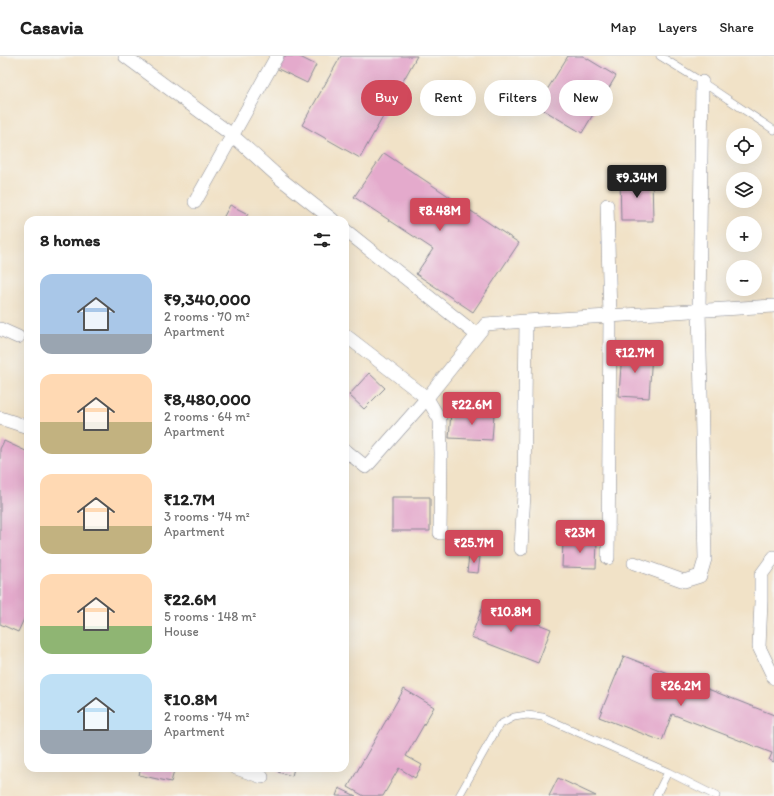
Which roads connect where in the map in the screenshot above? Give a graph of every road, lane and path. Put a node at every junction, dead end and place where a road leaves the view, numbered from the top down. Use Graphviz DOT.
graph roads {
  1 [pos="126,56"];
  2 [pos="277,56"];
  3 [pos="660,56"];
  4 [pos="702,82"];
  5 [pos="774,130"];
  6 [pos="232,135"];
  7 [pos="195,202"];
  8 [pos="608,205"];
  9 [pos="328,216"];
  10 [pos="349,233"];
  11 [pos="774,306"];
  12 [pos="699,310"];
  13 [pos="610,316"];
  14 [pos="526,320"];
  15 [pos="0,329"];
  16 [pos="477,335"];
  17 [pos="18,337"];
  18 [pos="349,338"];
  19 [pos="428,398"];
  20 [pos="0,418"];
  21 [pos="24,426"];
  22 [pos="349,453"];
  23 [pos="440,533"];
  24 [pos="521,549"];
  25 [pos="774,557"];
  26 [pos="608,558"];
  27 [pos="634,563"];
  28 [pos="774,678"];
  29 [pos="248,772"];
  30 [pos="668,772"];
  31 [pos="262,777"];
  32 [pos="459,796"];
  33 [pos="656,796"];
  34 [pos="716,796"];
  1 -- 6 [label="street"];
  2 -- 6 [label="street"];
  3 -- 4 [label="lane"];
  4 -- 5 [label="lane"];
  4 -- 12 [label="street"];
  6 -- 7 [label="street"];
  6 -- 9 [label="street"];
  8 -- 13 [label="street"];
  10 -- 16 [label="street"];
  11 -- 12 [label="street"];
  12 -- 13 [label="street"];
  12 -- 27 [label="street"];
  13 -- 14 [label="street"];
  13 -- 26 [label="street"];
  14 -- 16 [label="street"];
  14 -- 24 [label="street"];
  15 -- 17 [label="street"];
  16 -- 19 [label="street"];
  18 -- 19 [label="street"];
  19 -- 22 [label="street"];
  19 -- 23 [label="street"];
  20 -- 21 [label="street"];
  25 -- 28 [label="street"];
  29 -- 31 [label="street"];
  30 -- 32 [label="lane"];
  30 -- 33 [label="lane"];
  30 -- 34 [label="lane"];
}
